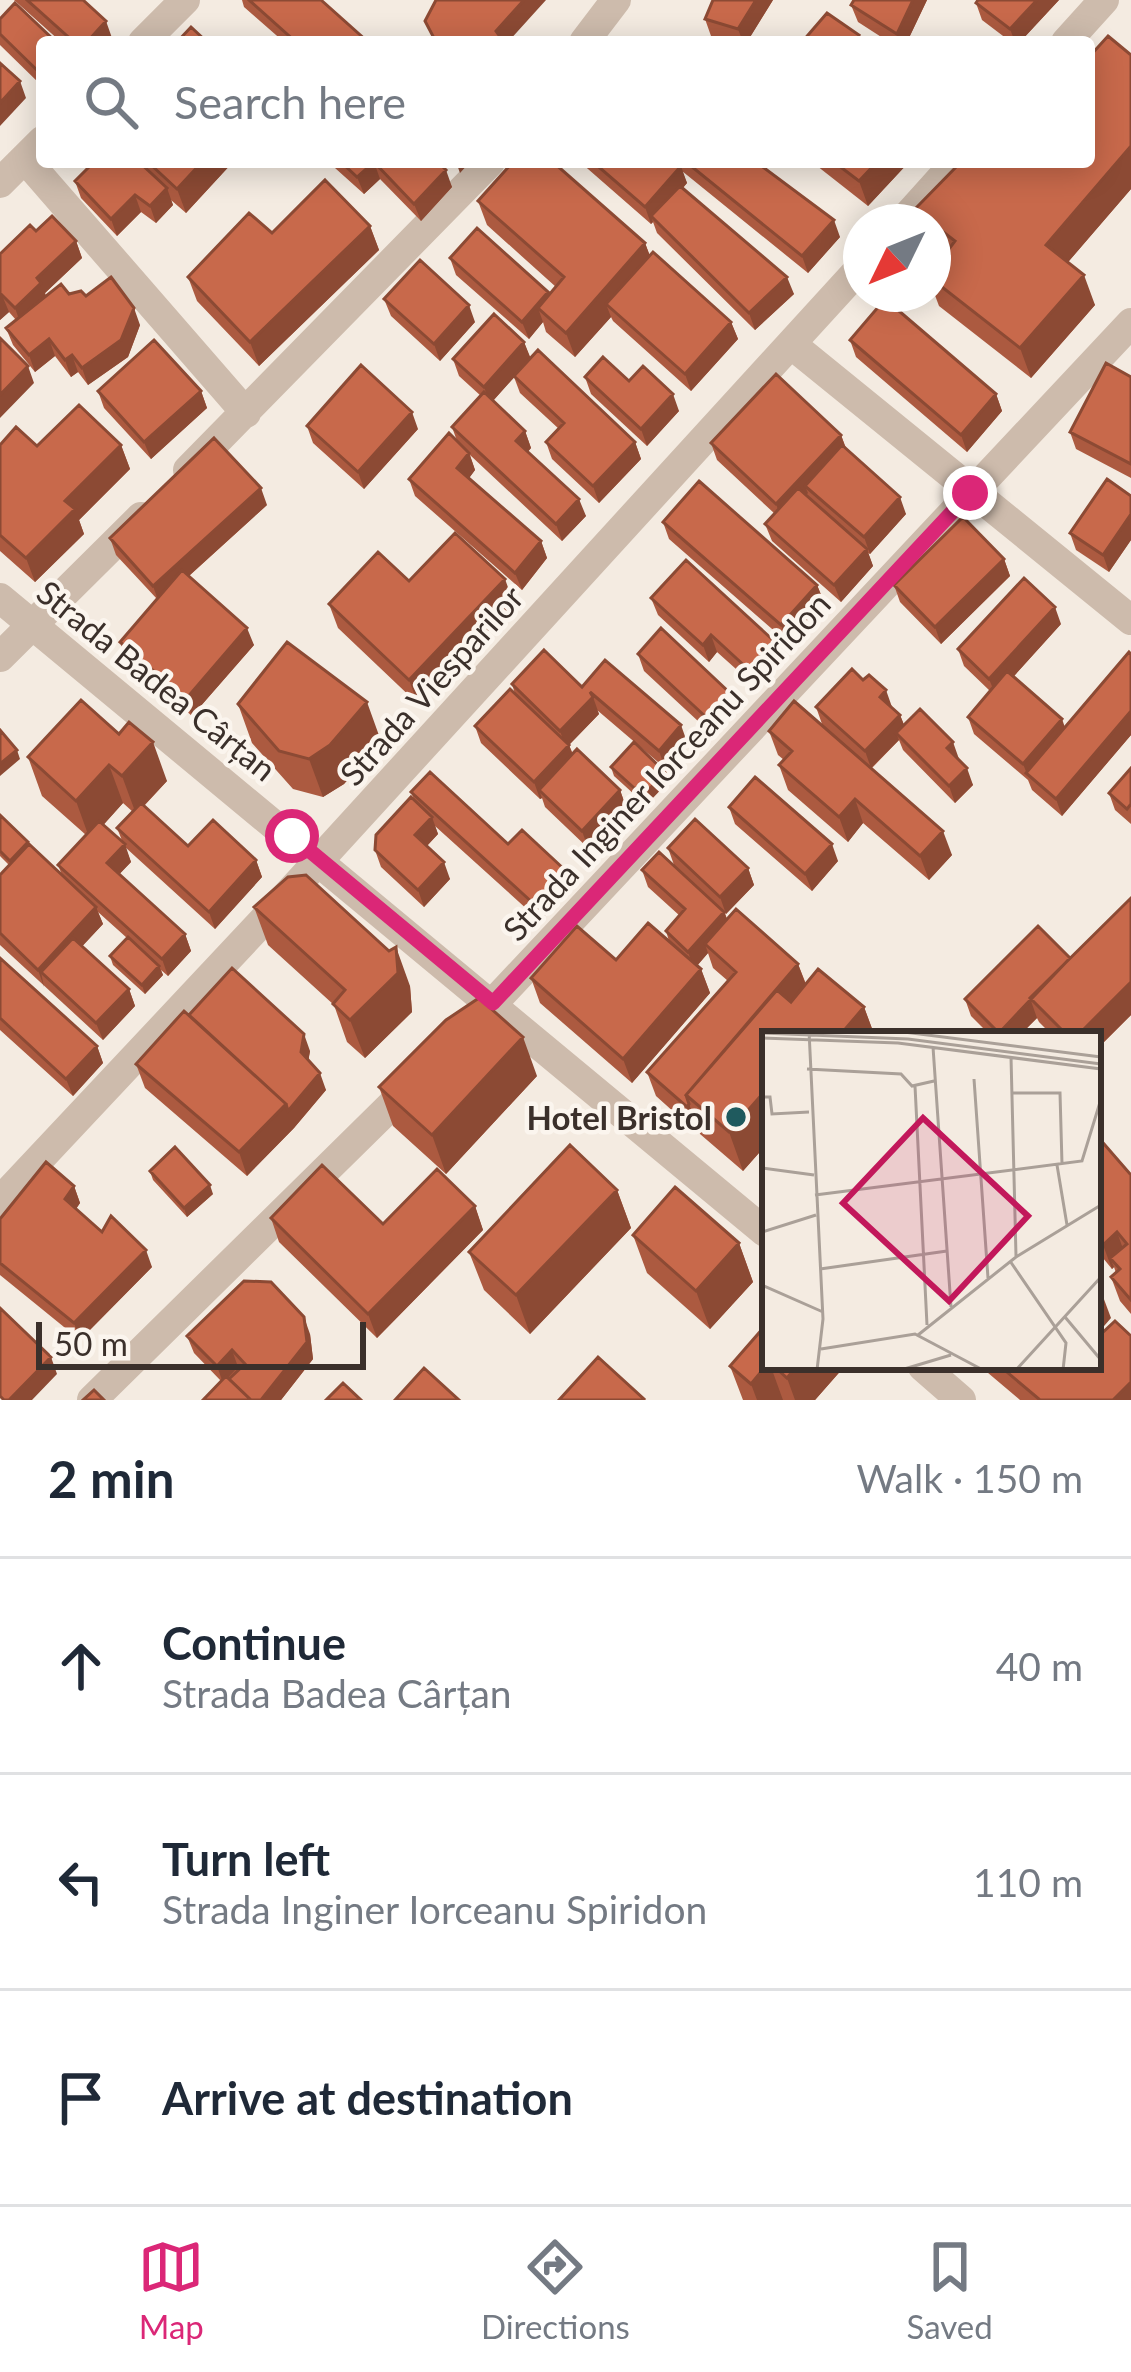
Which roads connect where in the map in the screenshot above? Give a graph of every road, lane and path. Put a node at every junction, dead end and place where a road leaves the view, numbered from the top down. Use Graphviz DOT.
graph roads {
  1 [pos="185,0"];
  2 [pos="616,0"];
  3 [pos="1104,0"];
  4 [pos="149,36"];
  5 [pos="589,36"];
  6 [pos="1071,36"];
  7 [pos="33,150"];
  8 [pos="48,168"];
  9 [pos="484,168"];
  10 [pos="951,168"];
  11 [pos="0,183"];
  12 [pos="918,204"];
  13 [pos="843,287"];
  14 [pos="1131,323"];
  15 [pos="791,344"];
  16 [pos="246,412"];
  17 [pos="970,493"];
  18 [pos="0,598"];
  19 [pos="1131,620"];
  20 [pos="32,624"];
  21 [pos="0,657"];
  22 [pos="319,861"];
  23 [pos="493,1003"];
  24 [pos="0,1201"];
  25 [pos="762,1229"];
  26 [pos="927,1370"];
  27 [pos="92,1400"];
  28 [pos="962,1400"];
  1 -- 4 [label="street"];
  2 -- 5 [label="street"];
  3 -- 6 [label="street"];
  7 -- 11 [label="street"];
  8 -- 16 [label="street"];
  9 -- 16 [label="street"];
  10 -- 12 [label="street"];
  13 -- 15 [label="street, Strada Viesparilor"];
  14 -- 17 [label="street, Strada Inginer Iorceanu Spiridon"];
  15 -- 17 [label="street"];
  15 -- 22 [label="street, Strada Viesparilor"];
  16 -- 20 [label="street"];
  17 -- 19 [label="street"];
  17 -- 23 [label="street, Strada Inginer Iorceanu Spiridon"];
  18 -- 20 [label="street, Strada Badea Cârțan"];
  20 -- 21 [label="street"];
  20 -- 22 [label="street, Strada Badea Cârțan"];
  22 -- 23 [label="street, Strada Badea Cârțan"];
  22 -- 24 [label="street, Strada Viesparilor"];
  23 -- 25 [label="street, Strada Badea Cârțan"];
  23 -- 27 [label="street, Strada Inginer Iorceanu Spiridon"];
  26 -- 28 [label="street"];
}
